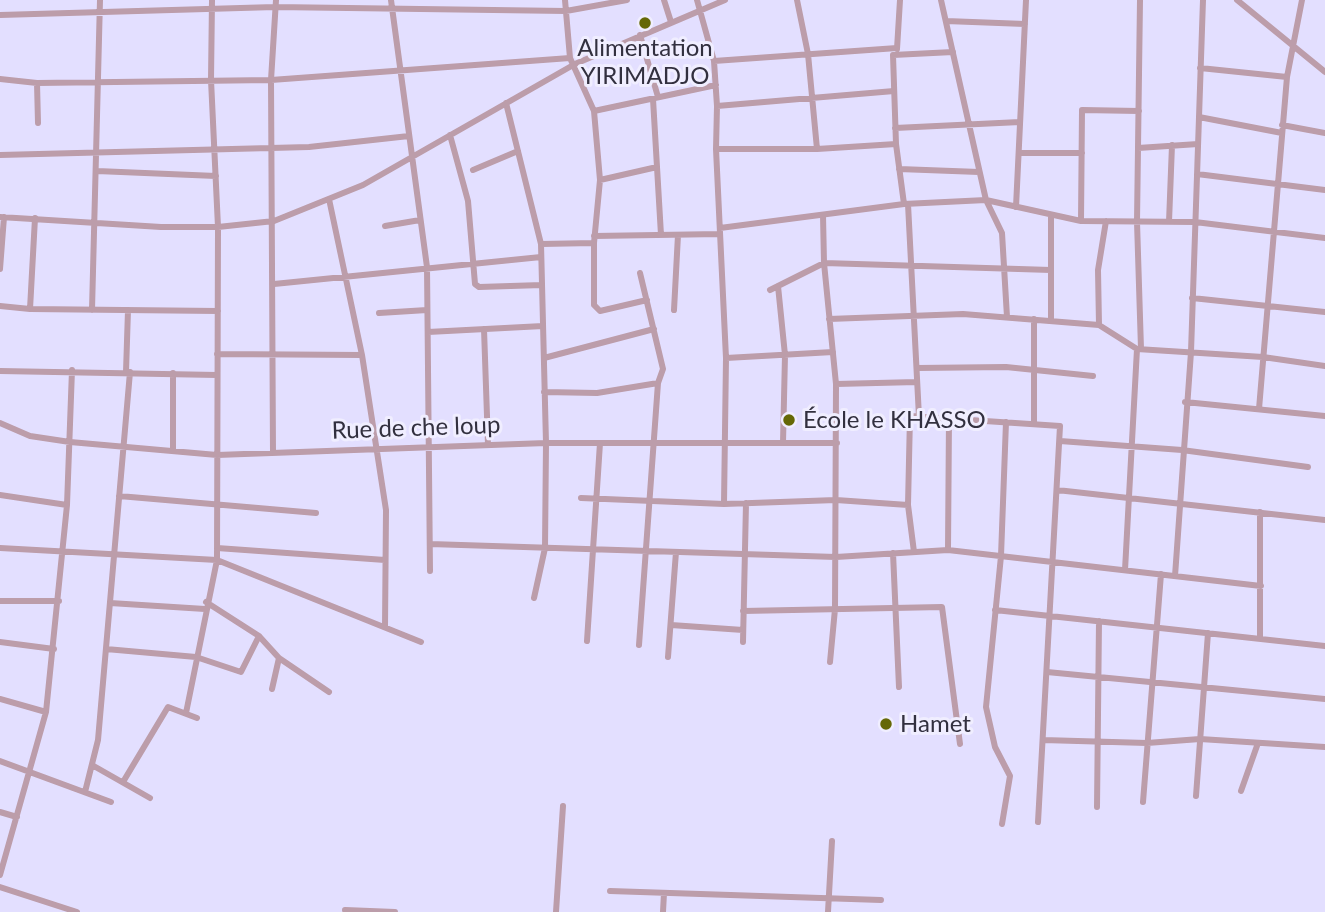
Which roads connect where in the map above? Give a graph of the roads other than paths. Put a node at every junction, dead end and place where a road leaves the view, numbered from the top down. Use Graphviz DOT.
graph roads {
  1 [pos="100,0"];
  2 [pos="212,0"];
  3 [pos="391,0"];
  4 [pos="565,0"];
  5 [pos="627,0"];
  6 [pos="664,0"];
  7 [pos="696,0"];
  8 [pos="725,0"];
  9 [pos="797,0"];
  10 [pos="901,0"];
  11 [pos="941,0"];
  12 [pos="1026,0"];
  13 [pos="1140,0"];
  14 [pos="1203,0"];
  15 [pos="1237,0"];
  16 [pos="1301,0"];
  17 [pos="275,4"];
  18 [pos="211,9"];
  19 [pos="392,9"];
  20 [pos="699,9"];
  21 [pos="566,11"];
  22 [pos="100,12"];
  23 [pos="0,15"];
  24 [pos="946,21"];
  25 [pos="670,22"];
  26 [pos="1025,24"];
  27 [pos="640,35"];
  28 [pos="1291,44"];
  29 [pos="897,51"];
  30 [pos="953,52"];
  31 [pos="808,54"];
  32 [pos="570,58"];
  33 [pos="714,61"];
  34 [pos="575,64"];
  35 [pos="1200,68"];
  36 [pos="400,72"];
  37 [pos="1325,72"];
  38 [pos="1287,77"];
  39 [pos="0,79"];
  40 [pos="211,80"];
  41 [pos="271,80"];
  42 [pos="98,82"];
  43 [pos="37,83"];
  44 [pos="716,85"];
  45 [pos="894,91"];
  46 [pos="810,97"];
  47 [pos="656,98"];
  48 [pos="506,103"];
  49 [pos="718,106"];
  50 [pos="594,111"];
  51 [pos="1139,111"];
  52 [pos="1199,117"];
  53 [pos="1020,122"];
  54 [pos="38,123"];
  55 [pos="969,124"];
  56 [pos="895,128"];
  57 [pos="1282,129"];
  58 [pos="1325,133"];
  59 [pos="450,135"];
  60 [pos="409,136"];
  61 [pos="896,144"];
  62 [pos="1198,144"];
  63 [pos="1172,145"];
  64 [pos="271,148"];
  65 [pos="1138,148"];
  66 [pos="215,149"];
  67 [pos="716,149"];
  68 [pos="817,149"];
  69 [pos="518,151"];
  70 [pos="98,152"];
  71 [pos="1019,153"];
  72 [pos="1082,153"];
  73 [pos="0,155"];
  74 [pos="412,157"];
  75 [pos="657,167"];
  76 [pos="900,169"];
  77 [pos="473,170"];
  78 [pos="97,171"];
  79 [pos="979,172"];
  80 [pos="1197,174"];
  81 [pos="216,176"];
  82 [pos="600,180"];
  83 [pos="1278,184"];
  84 [pos="1325,190"];
  85 [pos="329,200"];
  86 [pos="986,200"];
  87 [pos="906,204"];
  88 [pos="1016,207"];
  89 [pos="823,215"];
  90 [pos="1051,215"];
  91 [pos="2,217"];
  92 [pos="35,218"];
  93 [pos="421,220"];
  94 [pos="274,221"];
  95 [pos="1082,221"];
  96 [pos="1106,221"];
  97 [pos="93,222"];
  98 [pos="1138,222"];
  99 [pos="1169,222"];
  100 [pos="1195,222"];
  101 [pos="385,226"];
  102 [pos="218,227"];
  103 [pos="720,231"];
  104 [pos="1273,233"];
  105 [pos="661,235"];
  106 [pos="678,235"];
  107 [pos="1325,238"];
  108 [pos="594,240"];
  109 [pos="541,244"];
  110 [pos="541,257"];
  111 [pos="473,262"];
  112 [pos="824,263"];
  113 [pos="912,266"];
  114 [pos="427,267"];
  115 [pos="0,269"];
  116 [pos="1005,270"];
  117 [pos="1051,270"];
  118 [pos="640,273"];
  119 [pos="347,276"];
  120 [pos="274,284"];
  121 [pos="542,285"];
  122 [pos="778,286"];
  123 [pos="770,290"];
  124 [pos="1192,298"];
  125 [pos="647,300"];
  126 [pos="0,306"];
  127 [pos="1267,306"];
  128 [pos="30,309"];
  129 [pos="92,310"];
  130 [pos="128,310"];
  131 [pos="427,310"];
  132 [pos="674,310"];
  133 [pos="218,311"];
  134 [pos="1325,312"];
  135 [pos="379,313"];
  136 [pos="915,316"];
  137 [pos="1007,317"];
  138 [pos="829,319"];
  139 [pos="1034,319"];
  140 [pos="1051,321"];
  141 [pos="1099,325"];
  142 [pos="543,326"];
  143 [pos="484,329"];
  144 [pos="654,329"];
  145 [pos="428,332"];
  146 [pos="1139,349"];
  147 [pos="833,352"];
  148 [pos="1191,352"];
  149 [pos="273,353"];
  150 [pos="217,355"];
  151 [pos="362,355"];
  152 [pos="785,355"];
  153 [pos="1263,357"];
  154 [pos="544,358"];
  155 [pos="726,358"];
  156 [pos="1325,366"];
  157 [pos="917,368"];
  158 [pos="72,370"];
  159 [pos="1034,370"];
  160 [pos="0,371"];
  161 [pos="128,372"];
  162 [pos="173,373"];
  163 [pos="218,374"];
  164 [pos="1093,376"];
  165 [pos="917,382"];
  166 [pos="658,383"];
  167 [pos="836,384"];
  168 [pos="544,392"];
  169 [pos="1185,401"];
  170 [pos="1259,409"];
  171 [pos="1325,416"];
  172 [pos="919,417"];
  173 [pos="949,417"];
  174 [pos="1006,422"];
  175 [pos="0,423"];
  176 [pos="1034,424"];
  177 [pos="70,442"];
  178 [pos="1060,442"];
  179 [pos="546,443"];
  180 [pos="600,443"];
  181 [pos="654,443"];
  182 [pos="726,443"];
  183 [pos="783,443"];
  184 [pos="837,443"];
  185 [pos="488,445"];
  186 [pos="123,447"];
  187 [pos="429,447"];
  188 [pos="1131,447"];
  189 [pos="376,449"];
  190 [pos="1182,450"];
  191 [pos="173,451"];
  192 [pos="273,453"];
  193 [pos="217,455"];
  194 [pos="1308,467"];
  195 [pos="1057,490"];
  196 [pos="0,495"];
  197 [pos="119,496"];
  198 [pos="581,498"];
  199 [pos="1129,498"];
  200 [pos="597,499"];
  201 [pos="836,500"];
  202 [pos="650,501"];
  203 [pos="746,503"];
  204 [pos="217,504"];
  205 [pos="724,504"];
  206 [pos="1181,504"];
  207 [pos="66,505"];
  208 [pos="908,505"];
  209 [pos="1261,512"];
  210 [pos="316,513"];
  211 [pos="1325,520"];
  212 [pos="430,544"];
  213 [pos="0,548"];
  214 [pos="217,548"];
  215 [pos="545,548"];
  216 [pos="594,549"];
  217 [pos="948,550"];
  218 [pos="62,551"];
  219 [pos="646,551"];
  220 [pos="676,552"];
  221 [pos="914,552"];
  222 [pos="892,553"];
  223 [pos="114,554"];
  224 [pos="744,554"];
  225 [pos="1001,556"];
  226 [pos="836,557"];
  227 [pos="217,560"];
  228 [pos="385,560"];
  229 [pos="1054,562"];
  230 [pos="1125,570"];
  231 [pos="430,571"];
  232 [pos="1161,574"];
  233 [pos="1174,576"];
  234 [pos="1261,586"];
  235 [pos="534,598"];
  236 [pos="0,601"];
  237 [pos="59,601"];
  238 [pos="110,603"];
  239 [pos="206,605"];
  240 [pos="895,608"];
  241 [pos="835,609"];
  242 [pos="995,610"];
  243 [pos="743,611"];
  244 [pos="1050,616"];
  245 [pos="1099,621"];
  246 [pos="671,625"];
  247 [pos="385,627"];
  248 [pos="1157,628"];
  249 [pos="743,630"];
  250 [pos="1208,633"];
  251 [pos="259,636"];
  252 [pos="1260,639"];
  253 [pos="587,641"];
  254 [pos="0,642"];
  255 [pos="421,642"];
  256 [pos="743,642"];
  257 [pos="639,645"];
  258 [pos="1325,646"];
  259 [pos="54,649"];
  260 [pos="106,649"];
  261 [pos="196,657"];
  262 [pos="668,657"];
  263 [pos="279,658"];
  264 [pos="830,662"];
  265 [pos="1047,671"];
  266 [pos="1098,676"];
  267 [pos="1152,682"];
  268 [pos="899,687"];
  269 [pos="1204,687"];
  270 [pos="272,689"];
  271 [pos="330,692"];
  272 [pos="0,699"];
  273 [pos="1325,699"];
  274 [pos="46,712"];
  275 [pos="186,713"];
  276 [pos="197,718"];
  277 [pos="1200,739"];
  278 [pos="1043,740"];
  279 [pos="1098,740"];
  280 [pos="1147,743"];
  281 [pos="1258,743"];
  282 [pos="960,744"];
  283 [pos="1325,747"];
  284 [pos="0,761"];
  285 [pos="92,765"];
  286 [pos="29,772"];
  287 [pos="123,782"];
  288 [pos="1241,791"];
  289 [pos="85,792"];
  290 [pos="1196,796"];
  291 [pos="150,798"];
  292 [pos="111,802"];
  293 [pos="1143,802"];
  294 [pos="563,806"];
  295 [pos="1097,807"];
  296 [pos="0,812"];
  297 [pos="16,817"];
  298 [pos="1038,822"];
  299 [pos="1002,824"];
  300 [pos="832,841"];
  301 [pos="0,875"];
  302 [pos="0,887"];
  303 [pos="610,891"];
  304 [pos="664,893"];
  305 [pos="828,898"];
  306 [pos="881,900"];
  307 [pos="345,910"];
  308 [pos="77,912"];
  309 [pos="395,912"];
  310 [pos="555,912"];
  311 [pos="663,912"];
  312 [pos="828,912"];
  1 -- 22 [label="street"];
  2 -- 18 [label="street"];
  3 -- 19 [label="street"];
  4 -- 21 [label="street"];
  5 -- 21 [label="street"];
  6 -- 25 [label="street"];
  7 -- 20 [label="street"];
  8 -- 20 [label="street"];
  9 -- 31 [label="street"];
  10 -- 29 [label="street"];
  11 -- 24 [label="street"];
  12 -- 26 [label="street"];
  13 -- 51 [label="street"];
  14 -- 35 [label="street"];
  15 -- 28 [label="street"];
  16 -- 28 [label="street"];
  17 -- 18 [label="street"];
  17 -- 19 [label="street"];
  17 -- 41 [label="street"];
  18 -- 22 [label="street"];
  18 -- 40 [label="street"];
  19 -- 21 [label="street"];
  19 -- 36 [label="street"];
  20 -- 25 [label="street"];
  20 -- 33 [label="street"];
  21 -- 32 [label="street"];
  22 -- 23 [label="street"];
  22 -- 42 [label="street"];
  24 -- 26 [label="street"];
  24 -- 30 [label="street"];
  25 -- 27 [label="street"];
  26 -- 53 [label="street"];
  27 -- 34 [label="street"];
  27 -- 47 [label="street"];
  28 -- 37 [label="street"];
  28 -- 38 [label="street"];
  29 -- 30 [label="street"];
  29 -- 31 [label="street"];
  29 -- 45 [label="street"];
  30 -- 55 [label="street"];
  31 -- 33 [label="street"];
  31 -- 46 [label="street"];
  32 -- 34 [label="street"];
  32 -- 36 [label="street"];
  33 -- 44 [label="street"];
  34 -- 48 [label="street"];
  34 -- 50 [label="street"];
  35 -- 38 [label="street"];
  35 -- 52 [label="street"];
  36 -- 41 [label="street"];
  36 -- 60 [label="street"];
  38 -- 57 [label="street"];
  39 -- 43 [label="street"];
  40 -- 41 [label="street"];
  40 -- 42 [label="street"];
  40 -- 66 [label="street"];
  41 -- 64 [label="street"];
  42 -- 43 [label="street"];
  42 -- 70 [label="street"];
  43 -- 54 [label="street"];
  44 -- 47 [label="street"];
  44 -- 49 [label="street"];
  45 -- 46 [label="street"];
  45 -- 56 [label="street"];
  46 -- 49 [label="street"];
  46 -- 68 [label="street"];
  47 -- 50 [label="street"];
  47 -- 75 [label="street"];
  48 -- 59 [label="street"];
  48 -- 69 [label="street"];
  49 -- 67 [label="street"];
  50 -- 82 [label="street"];
  51 -- 65 [label="street"];
  51 -- 72 [label="street"];
  52 -- 57 [label="street"];
  52 -- 62 [label="street"];
  53 -- 55 [label="street"];
  53 -- 71 [label="street"];
  55 -- 56 [label="street"];
  55 -- 79 [label="street"];
  56 -- 61 [label="street"];
  57 -- 58 [label="street"];
  57 -- 83 [label="street"];
  59 -- 74 [label="street"];
  59 -- 111 [label="street"];
  60 -- 64 [label="street"];
  60 -- 74 [label="street"];
  61 -- 68 [label="street"];
  61 -- 76 [label="street"];
  62 -- 63 [label="street"];
  62 -- 80 [label="street"];
  63 -- 65 [label="street"];
  63 -- 99 [label="street"];
  64 -- 66 [label="street"];
  64 -- 94 [label="street"];
  65 -- 98 [label="street"];
  66 -- 70 [label="street"];
  66 -- 81 [label="street"];
  67 -- 68 [label="street"];
  67 -- 103 [label="street"];
  69 -- 77 [label="street"];
  69 -- 109 [label="street"];
  70 -- 73 [label="street"];
  70 -- 78 [label="street"];
  71 -- 72 [label="street"];
  71 -- 88 [label="street"];
  72 -- 95 [label="street"];
  74 -- 85 [label="street"];
  74 -- 93 [label="street"];
  75 -- 82 [label="street"];
  75 -- 105 [label="street"];
  76 -- 79 [label="street"];
  76 -- 87 [label="street"];
  78 -- 81 [label="street"];
  78 -- 97 [label="street"];
  79 -- 86 [label="street"];
  80 -- 83 [label="street"];
  80 -- 100 [label="street"];
  81 -- 102 [label="street"];
  82 -- 108 [label="street"];
  83 -- 84 [label="street"];
  83 -- 104 [label="street"];
  85 -- 94 [label="street"];
  85 -- 119 [label="street"];
  86 -- 87 [label="street"];
  86 -- 88 [label="street"];
  86 -- 116 [label="street"];
  87 -- 89 [label="street"];
  87 -- 113 [label="street"];
  88 -- 90 [label="street"];
  89 -- 103 [label="street"];
  89 -- 112 [label="street"];
  90 -- 95 [label="street"];
  90 -- 117 [label="street"];
  91 -- 92 [label="street"];
  91 -- 115 [label="street"];
  92 -- 97 [label="street"];
  92 -- 128 [label="street"];
  93 -- 101 [label="street"];
  93 -- 114 [label="street"];
  94 -- 102 [label="street"];
  94 -- 120 [label="street"];
  95 -- 96 [label="street"];
  96 -- 98 [label="street"];
  96 -- 141 [label="street"];
  97 -- 102 [label="street"];
  97 -- 129 [label="street"];
  98 -- 99 [label="street"];
  98 -- 146 [label="street"];
  99 -- 100 [label="street"];
  100 -- 104 [label="street"];
  100 -- 124 [label="street"];
  102 -- 133 [label="street"];
  103 -- 106 [label="street"];
  103 -- 155 [label="street"];
  104 -- 107 [label="street"];
  104 -- 127 [label="street"];
  105 -- 106 [label="street"];
  105 -- 108 [label="street"];
  106 -- 132 [label="street"];
  108 -- 109 [label="street"];
  108 -- 125 [label="street"];
  109 -- 110 [label="street"];
  110 -- 111 [label="street"];
  110 -- 121 [label="street"];
  111 -- 114 [label="street"];
  111 -- 121 [label="street"];
  112 -- 113 [label="street"];
  112 -- 122 [label="street"];
  112 -- 138 [label="street"];
  113 -- 116 [label="street"];
  113 -- 136 [label="street"];
  114 -- 119 [label="street"];
  114 -- 131 [label="street"];
  116 -- 117 [label="street"];
  116 -- 137 [label="street"];
  117 -- 140 [label="street"];
  118 -- 125 [label="street"];
  119 -- 120 [label="street"];
  119 -- 151 [label="street"];
  120 -- 149 [label="street"];
  121 -- 142 [label="street"];
  122 -- 123 [label="street"];
  122 -- 152 [label="street"];
  124 -- 127 [label="street"];
  124 -- 148 [label="street"];
  125 -- 144 [label="street"];
  126 -- 128 [label="street"];
  127 -- 134 [label="street"];
  127 -- 153 [label="street"];
  128 -- 129 [label="street"];
  129 -- 130 [label="street"];
  130 -- 133 [label="street"];
  130 -- 161 [label="street"];
  131 -- 135 [label="street"];
  131 -- 145 [label="street"];
  133 -- 150 [label="street"];
  136 -- 137 [label="street"];
  136 -- 138 [label="street"];
  136 -- 157 [label="street"];
  137 -- 139 [label="street"];
  138 -- 147 [label="street"];
  139 -- 140 [label="street"];
  139 -- 159 [label="street"];
  140 -- 141 [label="street"];
  141 -- 146 [label="street"];
  142 -- 143 [label="street"];
  142 -- 154 [label="street"];
  143 -- 145 [label="street"];
  143 -- 185 [label="street"];
  144 -- 154 [label="street"];
  144 -- 166 [label="street"];
  145 -- 187 [label="street"];
  146 -- 148 [label="street"];
  146 -- 188 [label="street"];
  147 -- 152 [label="street"];
  147 -- 167 [label="street"];
  148 -- 153 [label="street"];
  148 -- 169 [label="street"];
  149 -- 150 [label="street"];
  149 -- 151 [label="street"];
  149 -- 192 [label="street"];
  150 -- 163 [label="street"];
  151 -- 189 [label="street"];
  152 -- 155 [label="street"];
  152 -- 183 [label="street"];
  153 -- 156 [label="street"];
  153 -- 170 [label="street"];
  154 -- 168 [label="street"];
  155 -- 182 [label="street"];
  157 -- 159 [label="street"];
  157 -- 165 [label="street"];
  158 -- 160 [label="street"];
  158 -- 161 [label="street"];
  158 -- 177 [label="street"];
  159 -- 164 [label="street"];
  159 -- 176 [label="street"];
  161 -- 162 [label="street"];
  161 -- 186 [label="street"];
  162 -- 163 [label="street"];
  162 -- 191 [label="street"];
  163 -- 193 [label="street"];
  165 -- 167 [label="street"];
  165 -- 172 [label="street"];
  166 -- 168 [label="street"];
  166 -- 181 [label="street"];
  167 -- 184 [label="street"];
  168 -- 179 [label="street"];
  169 -- 170 [label="street"];
  169 -- 190 [label="street"];
  170 -- 171 [label="street"];
  172 -- 173 [label="street"];
  172 -- 208 [label="street"];
  173 -- 174 [label="street"];
  173 -- 217 [label="street"];
  174 -- 176 [label="street"];
  174 -- 225 [label="street"];
  175 -- 177 [label="street, Rue de che loup"];
  176 -- 178 [label="street"];
  177 -- 186 [label="street, Rue de che loup"];
  177 -- 207 [label="street"];
  178 -- 188 [label="street"];
  178 -- 195 [label="street"];
  179 -- 180 [label="street, Rue de che loup"];
  179 -- 185 [label="street, Rue de che loup"];
  179 -- 215 [label="street"];
  180 -- 181 [label="street, Rue de che loup"];
  180 -- 200 [label="street"];
  181 -- 182 [label="street, Rue de che loup"];
  181 -- 202 [label="street"];
  182 -- 183 [label="street, Rue de che loup"];
  182 -- 205 [label="street"];
  183 -- 184 [label="street, Rue de che loup"];
  184 -- 201 [label="street"];
  185 -- 187 [label="street, Rue de che loup"];
  186 -- 191 [label="street, Rue de che loup"];
  186 -- 197 [label="street"];
  187 -- 189 [label="street, Rue de che loup"];
  187 -- 212 [label="street"];
  188 -- 190 [label="street"];
  188 -- 199 [label="street"];
  189 -- 192 [label="street, Rue de che loup"];
  189 -- 228 [label="street"];
  190 -- 194 [label="street"];
  190 -- 206 [label="street"];
  191 -- 193 [label="street, Rue de che loup"];
  192 -- 193 [label="street, Rue de che loup"];
  193 -- 204 [label="street"];
  195 -- 199 [label="street"];
  195 -- 229 [label="street"];
  196 -- 207 [label="street"];
  197 -- 204 [label="street"];
  197 -- 223 [label="street"];
  198 -- 200 [label="street"];
  199 -- 206 [label="street"];
  199 -- 230 [label="street"];
  200 -- 202 [label="street"];
  200 -- 216 [label="street"];
  201 -- 203 [label="street"];
  201 -- 208 [label="street"];
  201 -- 226 [label="street"];
  202 -- 205 [label="street"];
  202 -- 219 [label="street"];
  203 -- 205 [label="street"];
  203 -- 224 [label="street"];
  204 -- 210 [label="street"];
  204 -- 214 [label="street"];
  206 -- 209 [label="street"];
  206 -- 233 [label="street"];
  207 -- 218 [label="street"];
  208 -- 221 [label="street"];
  209 -- 211 [label="street"];
  209 -- 234 [label="street"];
  212 -- 215 [label="street"];
  212 -- 231 [label="street"];
  213 -- 218 [label="street"];
  214 -- 227 [label="street"];
  214 -- 228 [label="street"];
  215 -- 216 [label="street"];
  215 -- 235 [label="street"];
  216 -- 219 [label="street"];
  216 -- 253 [label="street"];
  217 -- 221 [label="street"];
  217 -- 225 [label="street"];
  218 -- 223 [label="street"];
  218 -- 237 [label="street"];
  219 -- 220 [label="street"];
  219 -- 257 [label="street"];
  220 -- 224 [label="street"];
  220 -- 246 [label="street"];
  221 -- 222 [label="street"];
  222 -- 226 [label="street"];
  222 -- 240 [label="street"];
  223 -- 227 [label="street"];
  223 -- 238 [label="street"];
  224 -- 226 [label="street"];
  224 -- 243 [label="street"];
  225 -- 229 [label="street"];
  225 -- 242 [label="street"];
  226 -- 241 [label="street"];
  227 -- 239 [label="street"];
  227 -- 247 [label="street"];
  228 -- 247 [label="street"];
  229 -- 230 [label="street"];
  229 -- 244 [label="street"];
  230 -- 232 [label="street"];
  232 -- 233 [label="street"];
  232 -- 248 [label="street"];
  233 -- 234 [label="street"];
  234 -- 252 [label="street"];
  236 -- 237 [label="street"];
  237 -- 259 [label="street"];
  238 -- 239 [label="street"];
  238 -- 260 [label="street"];
  239 -- 251 [label="street"];
  239 -- 261 [label="street"];
  240 -- 241 [label="street"];
  240 -- 268 [label="street"];
  240 -- 282 [label="street"];
  241 -- 243 [label="street"];
  241 -- 264 [label="street"];
  242 -- 244 [label="street"];
  242 -- 299 [label="street"];
  243 -- 249 [label="street"];
  244 -- 245 [label="street"];
  244 -- 265 [label="street"];
  245 -- 248 [label="street"];
  245 -- 266 [label="street"];
  246 -- 249 [label="street"];
  246 -- 262 [label="street"];
  247 -- 255 [label="street"];
  248 -- 250 [label="street"];
  248 -- 267 [label="street"];
  249 -- 256 [label="street"];
  250 -- 252 [label="street"];
  250 -- 269 [label="street"];
  251 -- 261 [label="street"];
  251 -- 263 [label="street"];
  252 -- 258 [label="street"];
  254 -- 259 [label="street"];
  259 -- 274 [label="street"];
  260 -- 261 [label="street"];
  260 -- 285 [label="street"];
  261 -- 275 [label="street"];
  263 -- 270 [label="street"];
  263 -- 271 [label="street"];
  265 -- 266 [label="street"];
  265 -- 278 [label="street"];
  266 -- 267 [label="street"];
  266 -- 279 [label="street"];
  267 -- 269 [label="street"];
  267 -- 280 [label="street"];
  269 -- 273 [label="street"];
  269 -- 277 [label="street"];
  272 -- 274 [label="street"];
  274 -- 286 [label="street"];
  275 -- 276 [label="street"];
  275 -- 287 [label="street"];
  277 -- 280 [label="street"];
  277 -- 281 [label="street"];
  277 -- 290 [label="street"];
  278 -- 279 [label="street"];
  278 -- 298 [label="street"];
  279 -- 280 [label="street"];
  279 -- 295 [label="street"];
  280 -- 293 [label="street"];
  281 -- 283 [label="street"];
  281 -- 288 [label="street"];
  284 -- 286 [label="street"];
  285 -- 287 [label="street"];
  285 -- 289 [label="street"];
  286 -- 289 [label="street"];
  286 -- 297 [label="street"];
  287 -- 291 [label="street"];
  289 -- 292 [label="street"];
  294 -- 310 [label="street"];
  296 -- 297 [label="street"];
  297 -- 301 [label="street"];
  300 -- 305 [label="street"];
  302 -- 308 [label="street"];
  303 -- 304 [label="street"];
  304 -- 305 [label="street"];
  304 -- 311 [label="street"];
  305 -- 306 [label="street"];
  305 -- 312 [label="street"];
  307 -- 309 [label="street"];
}
